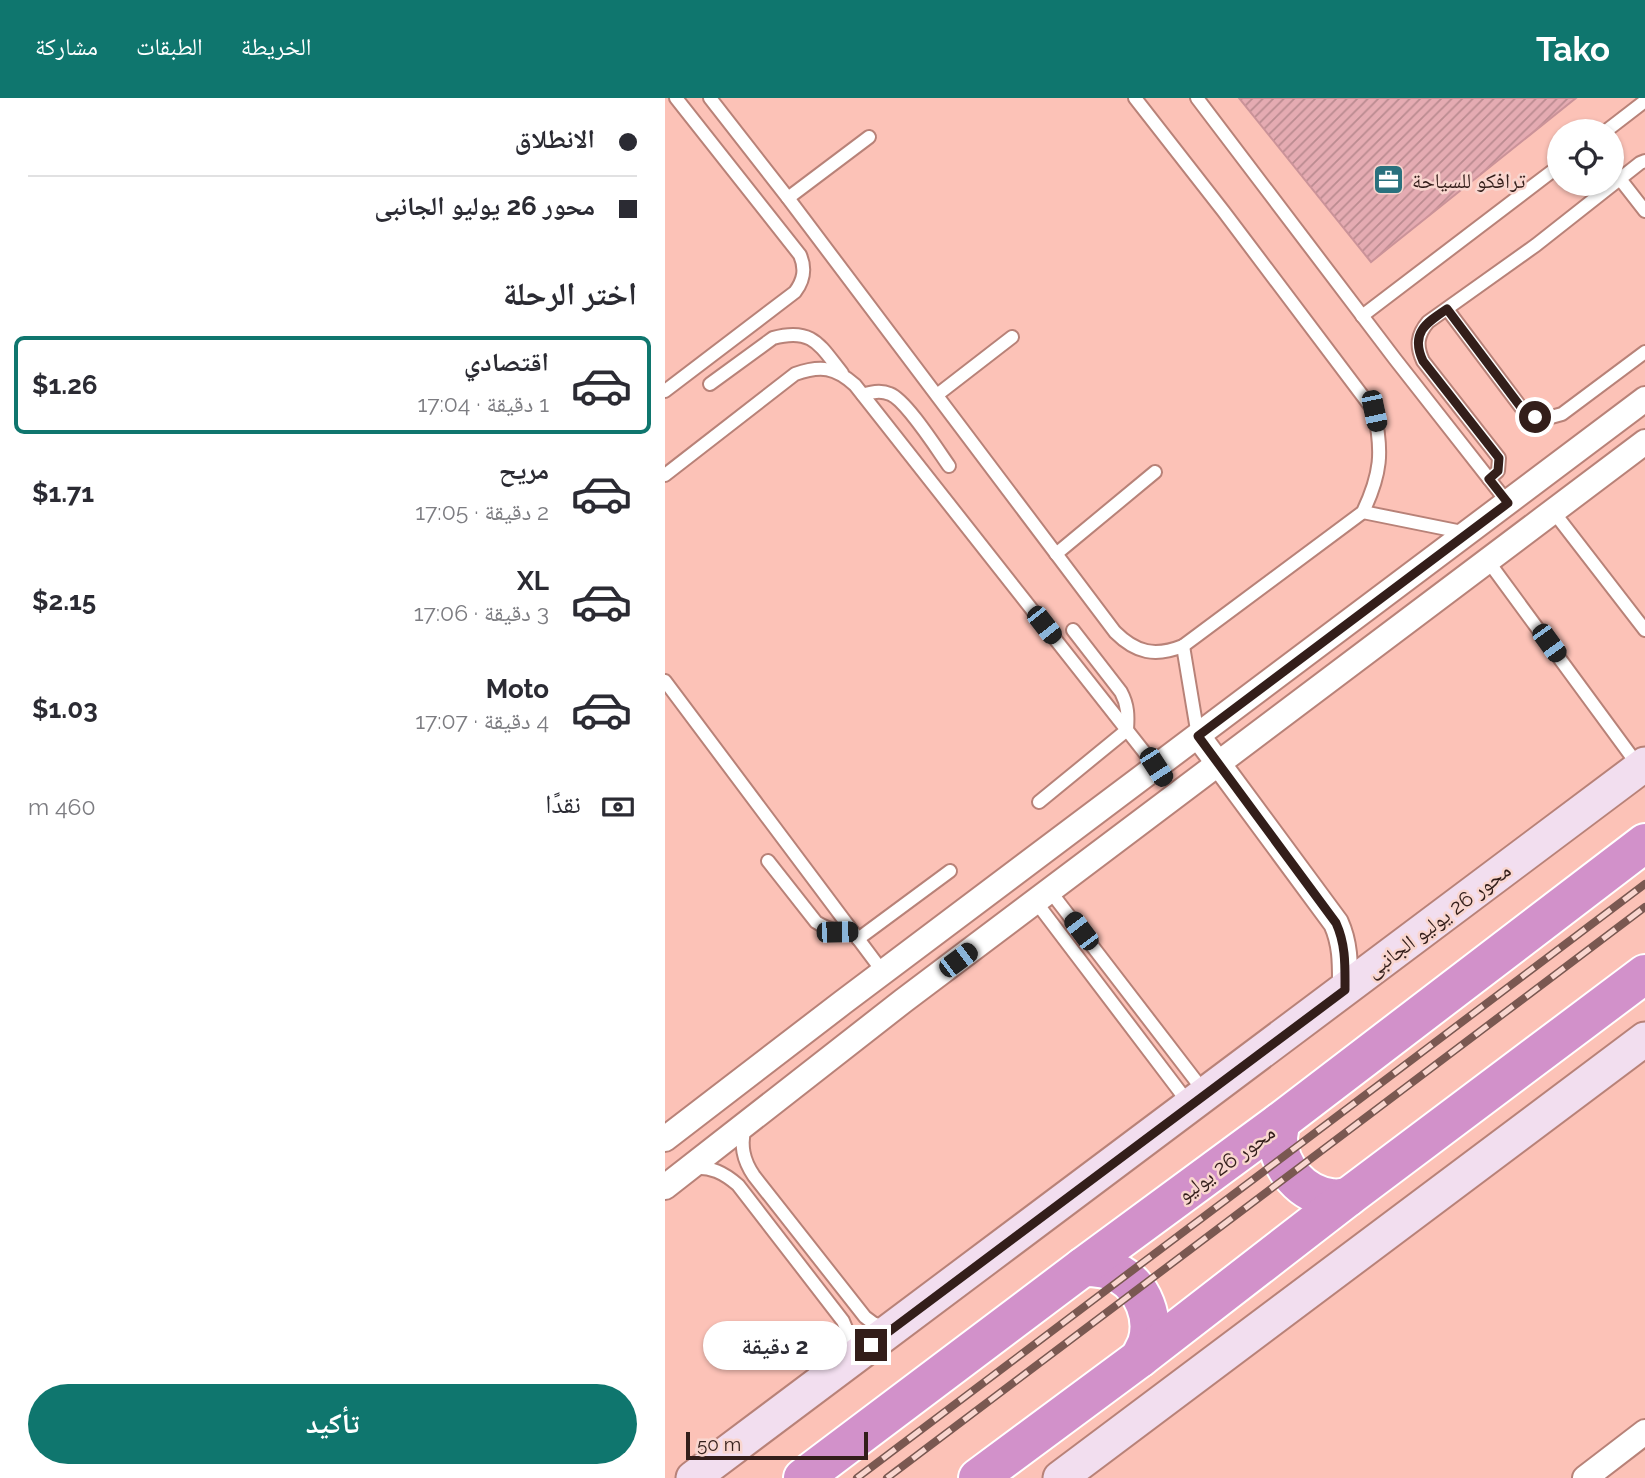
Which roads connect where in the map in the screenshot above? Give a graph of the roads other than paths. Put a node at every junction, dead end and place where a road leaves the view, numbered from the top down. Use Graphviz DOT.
graph roads {
  1 [pos="676,98"];
  2 [pos="711,98"];
  3 [pos="1135,98"];
  4 [pos="1197,98"];
  5 [pos="1645,101"];
  6 [pos="1622,119"];
  7 [pos="869,137"];
  8 [pos="1645,161"];
  9 [pos="1547,175"];
  10 [pos="1624,176"];
  11 [pos="1624,184"];
  12 [pos="1598,196"];
  13 [pos="788,198"];
  14 [pos="1645,211"];
  15 [pos="1447,309"];
  16 [pos="1362,316"];
  17 [pos="1012,337"];
  18 [pos="1645,352"];
  19 [pos="843,374"];
  20 [pos="711,384"];
  21 [pos="665,391"];
  22 [pos="863,395"];
  23 [pos="937,395"];
  24 [pos="1645,400"];
  25 [pos="1645,442"];
  26 [pos="949,466"];
  27 [pos="1155,472"];
  28 [pos="665,475"];
  29 [pos="1489,479"];
  30 [pos="1533,484"];
  31 [pos="1508,503"];
  32 [pos="1553,511"];
  33 [pos="1363,512"];
  34 [pos="1467,533"];
  35 [pos="1056,554"];
  36 [pos="1488,561"];
  37 [pos="1073,630"];
  38 [pos="1645,630"];
  39 [pos="1183,646"];
  40 [pos="665,681"];
  41 [pos="1127,730"];
  42 [pos="1198,736"];
  43 [pos="1219,764"];
  44 [pos="1643,766"];
  45 [pos="1156,767"];
  46 [pos="1174,796"];
  47 [pos="1039,802"];
  48 [pos="1645,843"];
  49 [pos="768,861"];
  50 [pos="950,871"];
  51 [pos="1043,896"];
  52 [pos="855,935"];
  53 [pos="883,972"];
  54 [pos="1645,974"];
  55 [pos="1345,990"];
  56 [pos="903,1001"];
  57 [pos="842,1003"];
  58 [pos="863,1032"];
  59 [pos="1645,1039"];
  60 [pos="1198,1100"];
  61 [pos="1280,1122"];
  62 [pos="745,1124"];
  63 [pos="665,1139"];
  64 [pos="688,1169"];
  65 [pos="665,1187"];
  66 [pos="1348,1198"];
  67 [pos="1083,1267"];
  68 [pos="891,1329"];
  69 [pos="1140,1358"];
  70 [pos="851,1360"];
  71 [pos="1645,1432"];
  72 [pos="693,1478"];
  73 [pos="803,1478"];
  74 [pos="978,1478"];
  75 [pos="1061,1478"];
  76 [pos="1585,1478"];
  1 -- 21 [label="lane"];
  2 -- 13 [label="lane"];
  3 -- 33 [label="lane"];
  4 -- 16 [label="lane"];
  5 -- 6 [label="lane"];
  7 -- 13 [label="lane"];
  8 -- 10 [label="lane"];
  9 -- 16 [label="lane"];
  11 -- 14 [label="lane"];
  12 -- 15 [label="lane"];
  13 -- 23 [label="lane"];
  15 -- 18 [label="lane"];
  15 -- 29 [label="lane"];
  16 -- 29 [label="lane"];
  17 -- 23 [label="lane"];
  19 -- 20 [label="lane"];
  19 -- 22 [label="lane"];
  19 -- 28 [label="lane"];
  22 -- 26 [label="lane"];
  22 -- 41 [label="lane"];
  23 -- 35 [label="lane"];
  24 -- 30 [label="street"];
  25 -- 32 [label="street"];
  27 -- 35 [label="lane"];
  29 -- 31 [label="lane"];
  30 -- 31 [label="street"];
  30 -- 32 [label="street"];
  31 -- 34 [label="street"];
  32 -- 36 [label="street"];
  32 -- 38 [label="lane"];
  33 -- 34 [label="lane"];
  33 -- 39 [label="lane"];
  34 -- 36 [label="street"];
  34 -- 42 [label="street"];
  35 -- 39 [label="lane"];
  36 -- 43 [label="street"];
  36 -- 44 [label="lane"];
  37 -- 41 [label="lane"];
  39 -- 42 [label="lane"];
  40 -- 52 [label="lane"];
  41 -- 45 [label="lane"];
  41 -- 47 [label="lane"];
  42 -- 43 [label="street"];
  42 -- 45 [label="street"];
  43 -- 46 [label="street"];
  43 -- 55 [label="street"];
  44 -- 55 [label="main road, محور 26 يوليو الجانبى"];
  45 -- 46 [label="street"];
  45 -- 53 [label="street"];
  46 -- 51 [label="street"];
  48 -- 61 [label="highway, محور 26 يوليو"];
  49 -- 52 [label="lane"];
  50 -- 52 [label="lane"];
  51 -- 56 [label="street"];
  51 -- 60 [label="lane"];
  51 -- 60 [label="lane"];
  52 -- 53 [label="lane"];
  53 -- 56 [label="street"];
  53 -- 57 [label="street"];
  54 -- 66 [label="highway"];
  55 -- 60 [label="main road, محور 26 يوليو الجانبى"];
  56 -- 58 [label="street"];
  57 -- 58 [label="street"];
  57 -- 63 [label="street"];
  58 -- 62 [label="street"];
  59 -- 75 [label="main road"];
  60 -- 68 [label="main road, محور 26 يوليو الجانبى"];
  61 -- 66 [label="highway"];
  61 -- 67 [label="highway, محور 26 يوليو"];
  62 -- 64 [label="street"];
  62 -- 68 [label="lane"];
  64 -- 65 [label="street"];
  64 -- 70 [label="lane"];
  66 -- 69 [label="highway"];
  67 -- 69 [label="highway"];
  67 -- 73 [label="highway, محور 26 يوليو"];
  68 -- 70 [label="main road, محور 26 يوليو الجانبى"];
  69 -- 74 [label="highway"];
  70 -- 72 [label="main road, محور 26 يوليو الجانبى"];
  71 -- 76 [label="street"];
}
